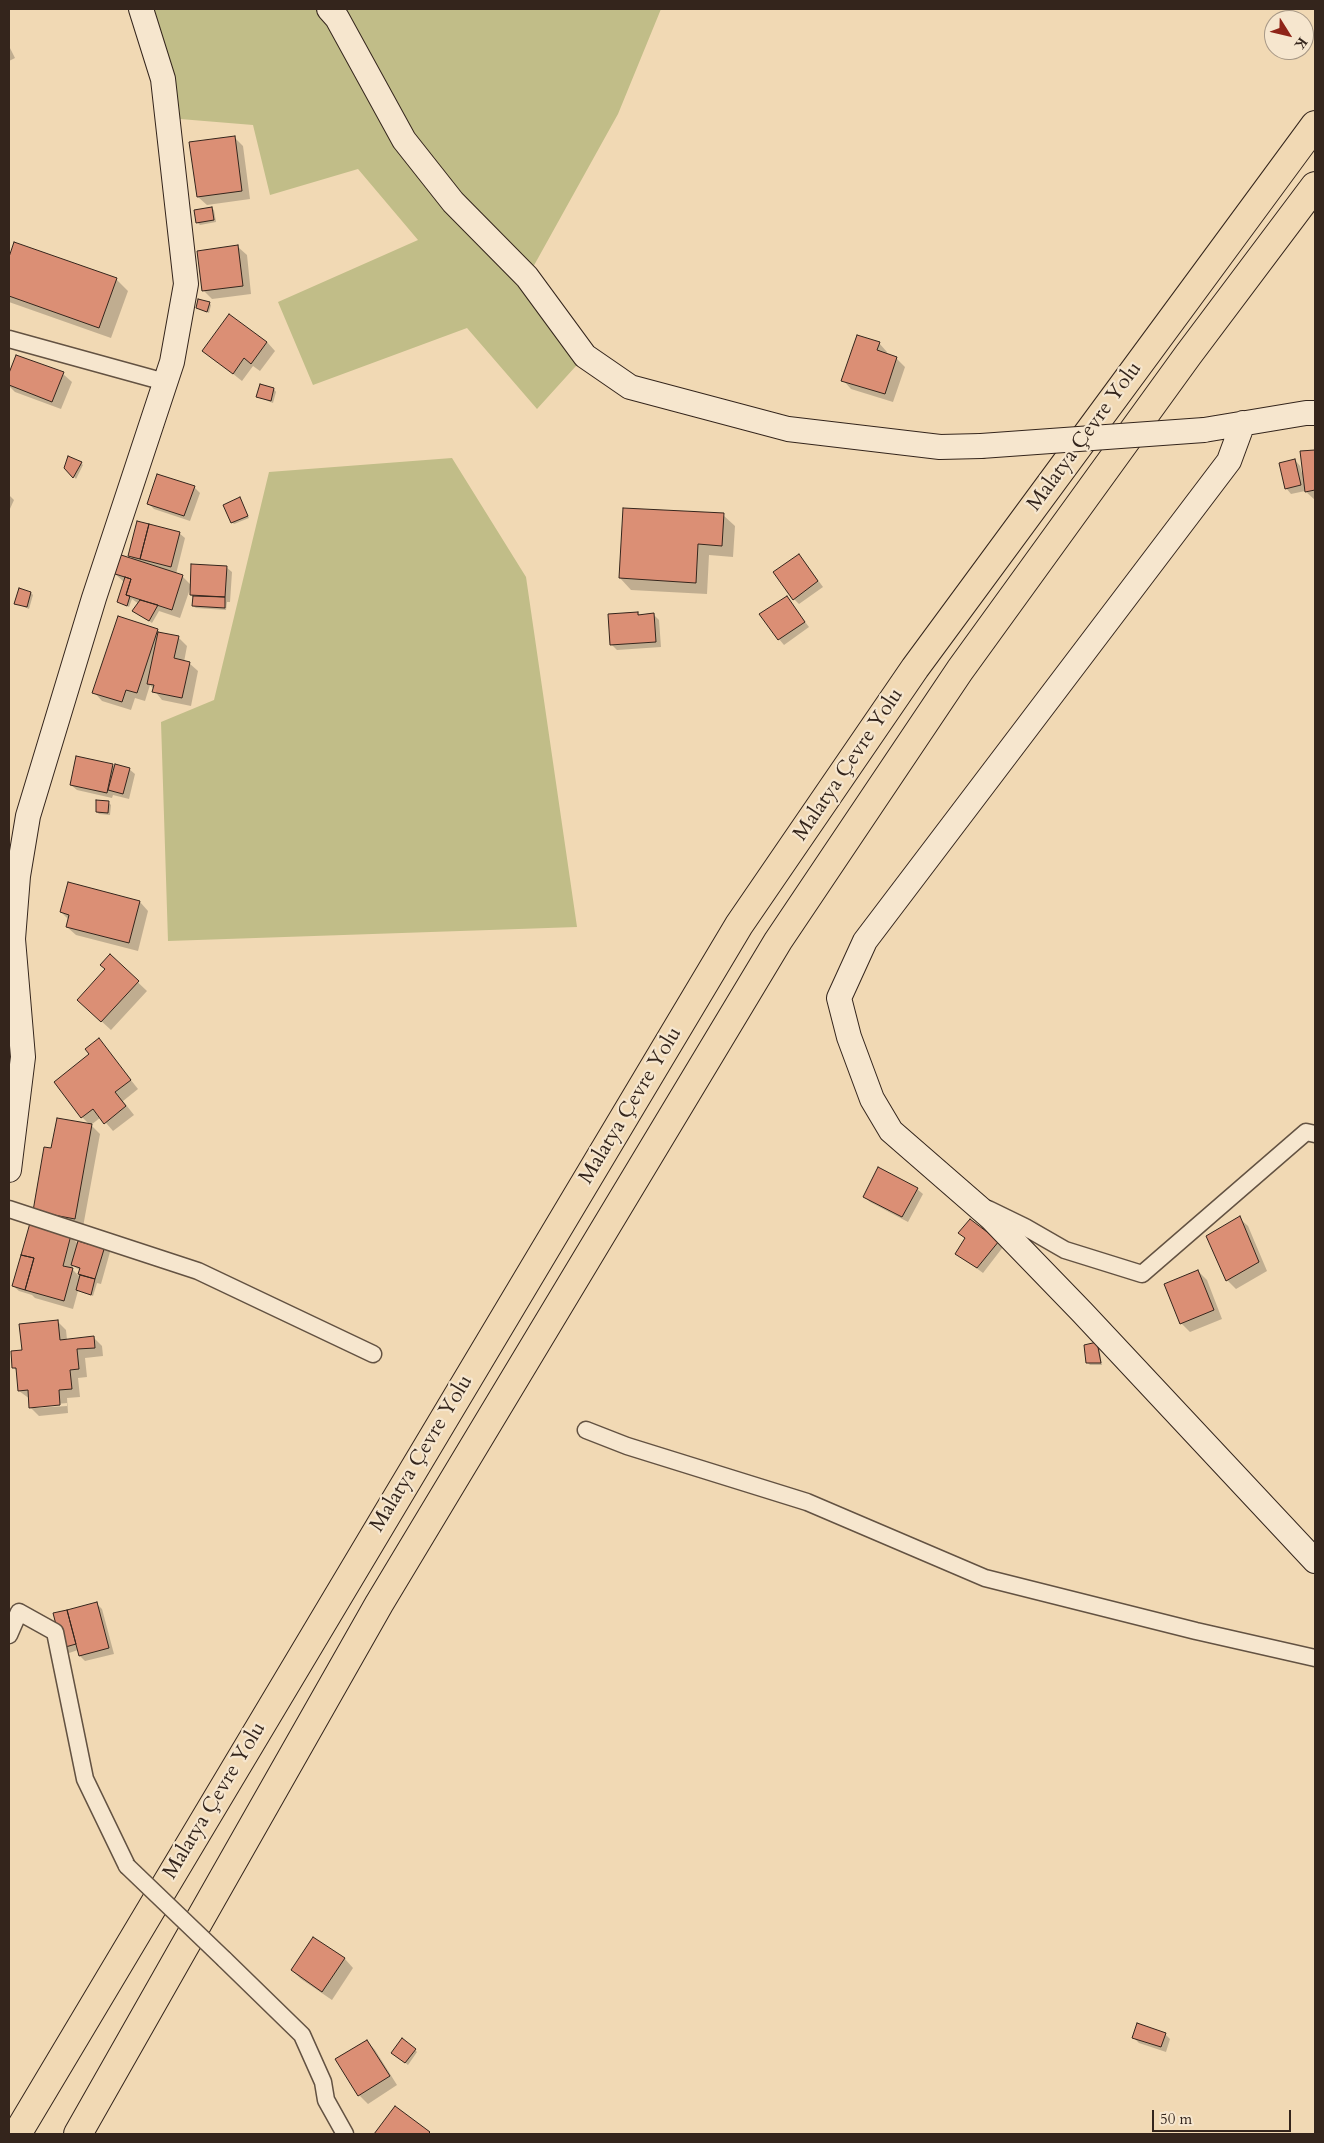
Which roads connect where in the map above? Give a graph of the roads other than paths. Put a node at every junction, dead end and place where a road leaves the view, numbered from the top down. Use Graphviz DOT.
graph roads {
  1 [pos="141,9"];
  2 [pos="329,9"];
  3 [pos="1315,125"];
  4 [pos="1315,186"];
  5 [pos="10,345"];
  6 [pos="165,382"];
  7 [pos="1315,413"];
  8 [pos="1243,423"];
  9 [pos="1315,1134"];
  10 [pos="9,1170"];
  11 [pos="972,1201"];
  12 [pos="9,1209"];
  13 [pos="372,1354"];
  14 [pos="586,1430"];
  15 [pos="1315,1561"];
  16 [pos="9,1636"];
  17 [pos="1315,1658"];
  18 [pos="17,2134"];
  19 [pos="78,2134"];
  20 [pos="345,2134"];
  1 -- 6 [label="street"];
  2 -- 8 [label="street, bridge"];
  3 -- 18 [label="highway, Malatya Çevre Yolu"];
  4 -- 19 [label="highway, Malatya Çevre Yolu"];
  5 -- 6 [label="street"];
  6 -- 10 [label="street"];
  7 -- 8 [label="street"];
  8 -- 11 [label="street"];
  9 -- 11 [label="street"];
  11 -- 15 [label="street"];
  12 -- 13 [label="street"];
  14 -- 17 [label="street"];
  16 -- 20 [label="street, bridge"];
}
